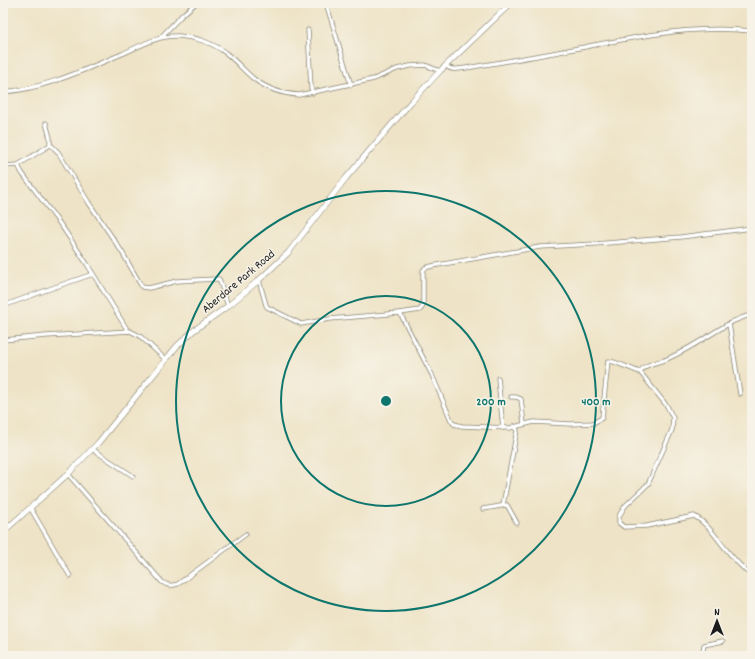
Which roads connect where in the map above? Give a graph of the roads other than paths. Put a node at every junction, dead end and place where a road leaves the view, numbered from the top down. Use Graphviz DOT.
graph roads {
  1 [pos="196,3"];
  2 [pos="326,3"];
  3 [pos="511,3"];
  4 [pos="308,30"];
  5 [pos="752,31"];
  6 [pos="161,38"];
  7 [pos="752,40"];
  8 [pos="446,66"];
  9 [pos="440,71"];
  10 [pos="351,85"];
  11 [pos="3,92"];
  12 [pos="313,93"];
  13 [pos="46,123"];
  14 [pos="50,145"];
  15 [pos="18,165"];
  16 [pos="3,166"];
  17 [pos="752,228"];
  18 [pos="93,274"];
  19 [pos="259,280"];
  20 [pos="3,306"];
  21 [pos="228,306"];
  22 [pos="400,313"];
  23 [pos="752,314"];
  24 [pos="729,324"];
  25 [pos="128,331"];
  26 [pos="3,340"];
  27 [pos="165,359"];
  28 [pos="640,372"];
  29 [pos="498,378"];
  30 [pos="740,394"];
  31 [pos="510,397"];
  32 [pos="524,424"];
  33 [pos="514,426"];
  34 [pos="503,428"];
  35 [pos="92,449"];
  36 [pos="68,474"];
  37 [pos="134,476"];
  38 [pos="503,505"];
  39 [pos="30,509"];
  40 [pos="483,509"];
  41 [pos="517,523"];
  42 [pos="3,532"];
  43 [pos="246,534"];
  44 [pos="70,576"];
  45 [pos="752,576"];
  46 [pos="723,641"];
  47 [pos="702,656"];
  1 -- 6 [label="street"];
  2 -- 10 [label="street"];
  3 -- 8 [label="street, Aberdare Park Road"];
  4 -- 12 [label="street"];
  5 -- 7 [label="street"];
  5 -- 8 [label="street"];
  6 -- 11 [label="street"];
  6 -- 12 [label="street"];
  8 -- 9 [label="street, Aberdare Park Road"];
  9 -- 10 [label="street"];
  9 -- 19 [label="street, Aberdare Park Road"];
  10 -- 12 [label="street"];
  13 -- 14 [label="street"];
  14 -- 15 [label="street"];
  14 -- 21 [label="street"];
  15 -- 16 [label="street"];
  15 -- 18 [label="street"];
  17 -- 22 [label="street"];
  18 -- 20 [label="street"];
  18 -- 25 [label="street"];
  19 -- 21 [label="street, Aberdare Park Road"];
  19 -- 22 [label="street"];
  21 -- 27 [label="street, Aberdare Park Road"];
  22 -- 34 [label="street"];
  23 -- 24 [label="street"];
  24 -- 28 [label="street"];
  24 -- 30 [label="street"];
  25 -- 26 [label="street"];
  25 -- 27 [label="street"];
  27 -- 35 [label="street, Aberdare Park Road"];
  28 -- 32 [label="street"];
  28 -- 45 [label="street"];
  29 -- 34 [label="street"];
  31 -- 32 [label="street"];
  32 -- 33 [label="street"];
  33 -- 34 [label="street"];
  33 -- 38 [label="street"];
  35 -- 36 [label="street, Aberdare Park Road"];
  35 -- 37 [label="street"];
  36 -- 39 [label="street, Aberdare Park Road"];
  36 -- 43 [label="street"];
  38 -- 40 [label="street"];
  38 -- 41 [label="street"];
  39 -- 42 [label="street, Aberdare Park Road"];
  39 -- 44 [label="street"];
  46 -- 47 [label="street"];
}
